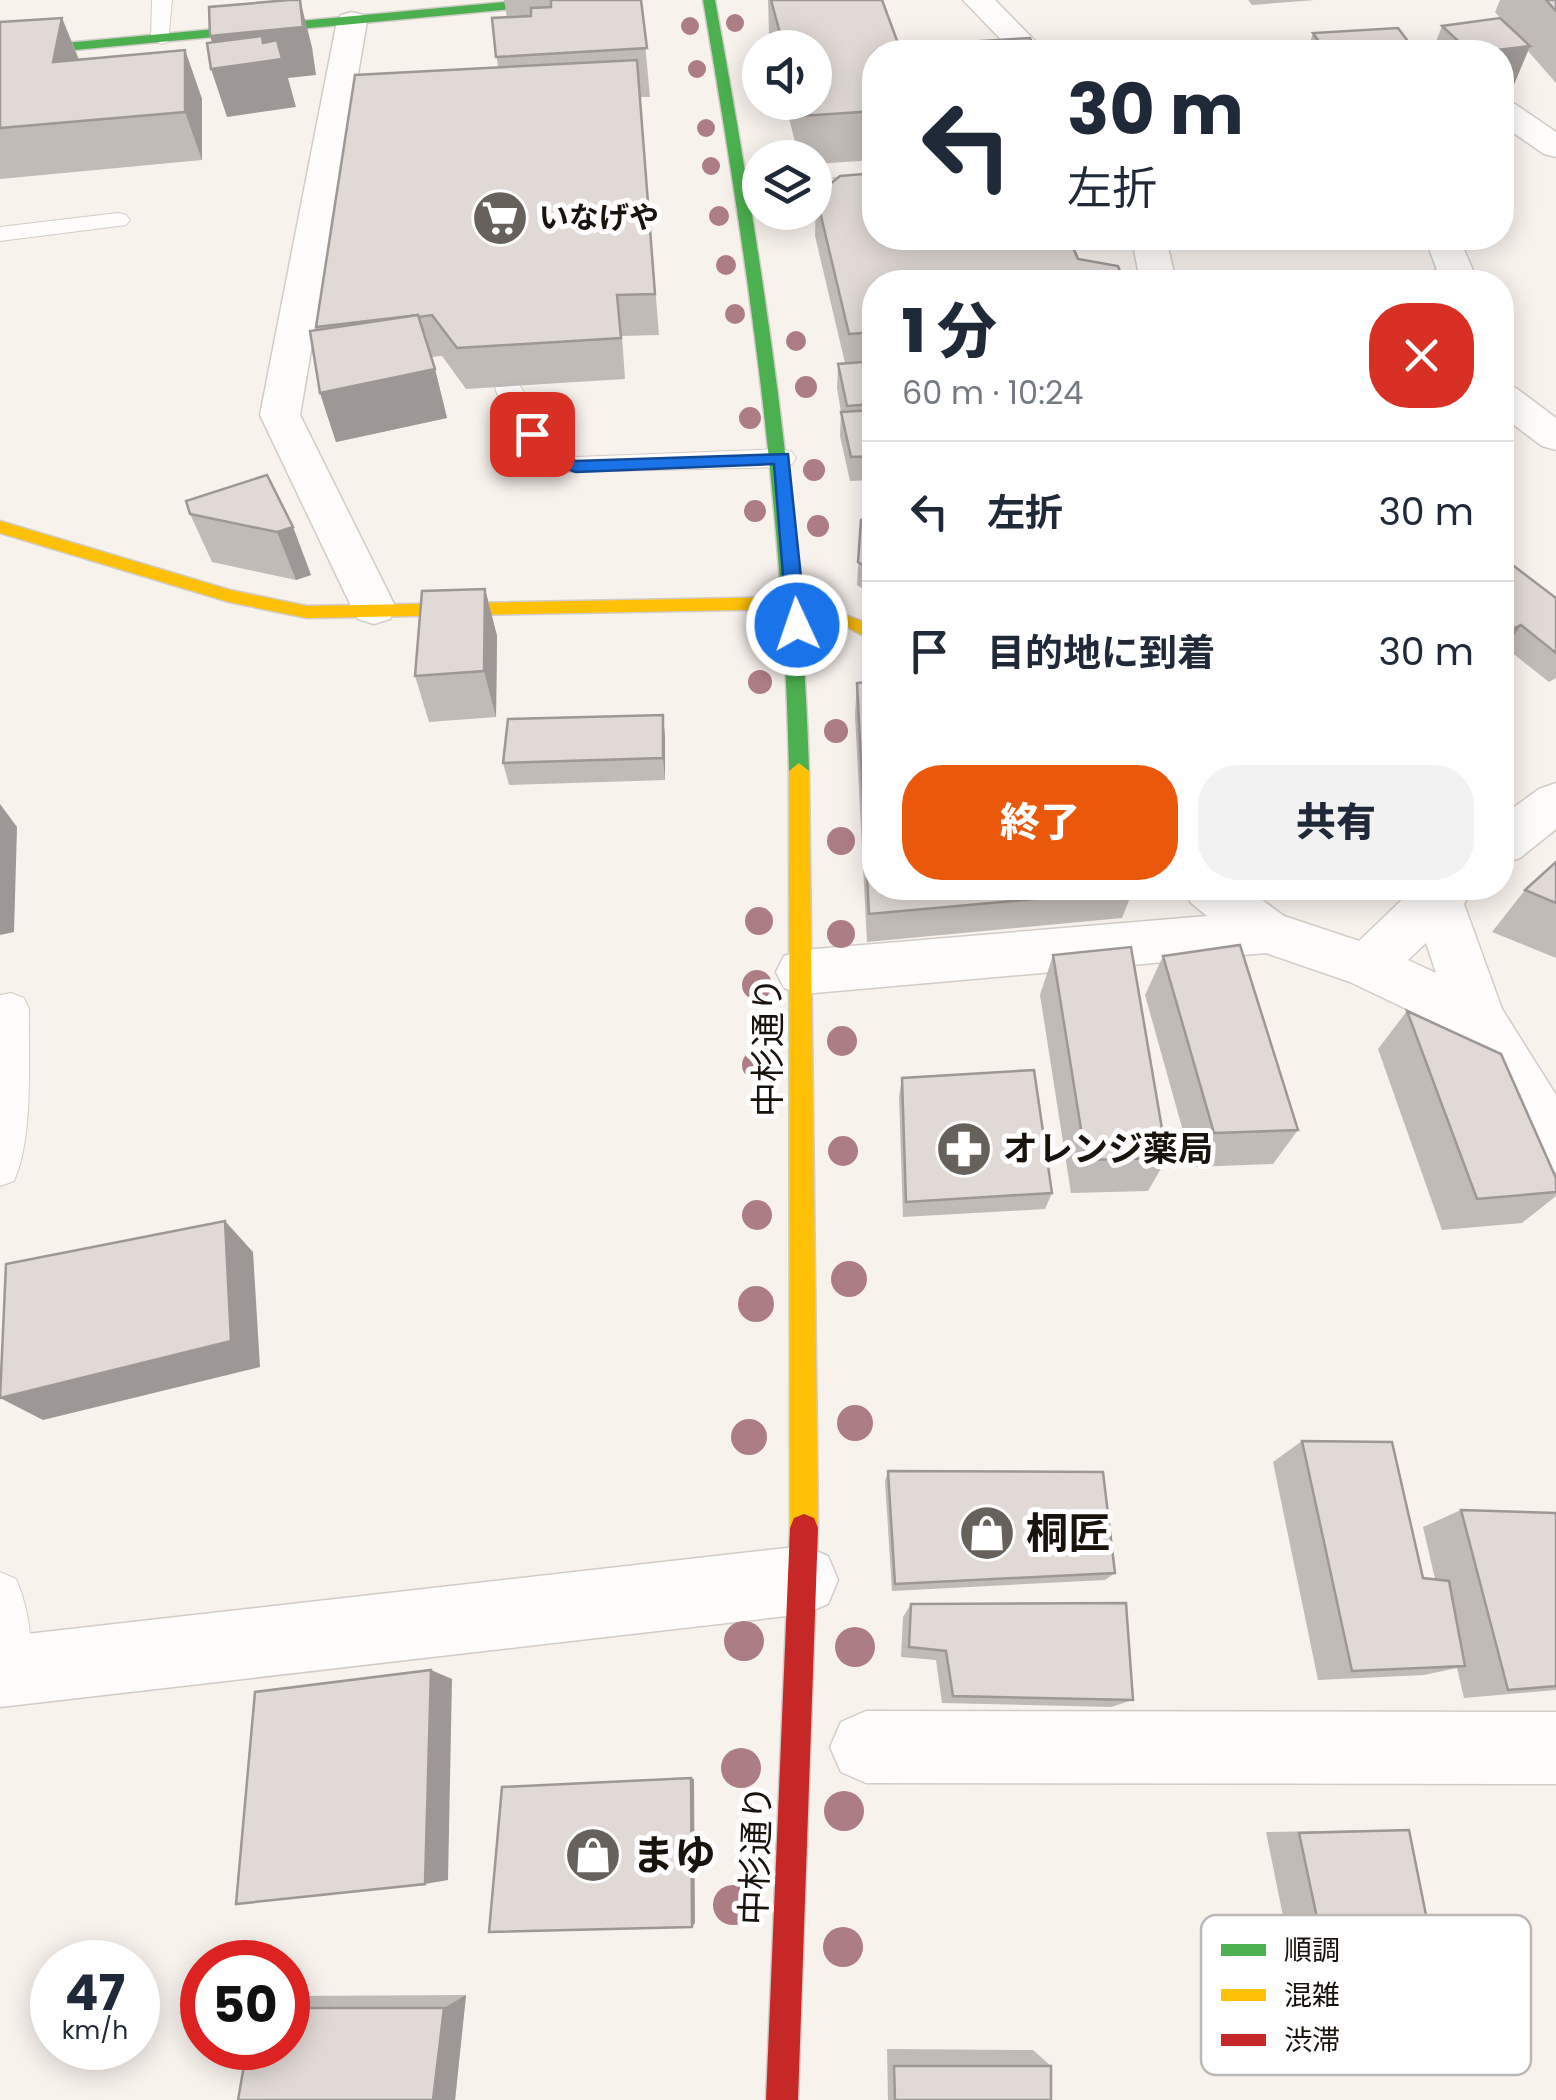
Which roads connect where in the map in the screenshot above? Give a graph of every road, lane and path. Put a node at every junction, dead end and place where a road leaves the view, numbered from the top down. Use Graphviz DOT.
graph roads {
  1 [pos="162,0"];
  2 [pos="565,0"];
  3 [pos="709,0"];
  4 [pos="978,0"];
  5 [pos="442,6"];
  6 [pos="352,21"];
  7 [pos="161,38"];
  8 [pos="1018,40"];
  9 [pos="0,53"];
  10 [pos="1556,108"];
  11 [pos="1514,110"];
  12 [pos="1514,118"];
  13 [pos="1556,147"];
  14 [pos="742,148"];
  15 [pos="862,187"];
  16 [pos="832,189"];
  17 [pos="118,220"];
  18 [pos="756,230"];
  19 [pos="0,234"];
  20 [pos="508,387"];
  21 [pos="1514,406"];
  22 [pos="1556,437"];
  23 [pos="782,458"];
  24 [pos="0,528"];
  25 [pos="796,603"];
  26 [pos="374,608"];
  27 [pos="862,627"];
  28 [pos="1556,802"];
  29 [pos="1514,835"];
  30 [pos="1225,900"];
  31 [pos="1430,900"];
  32 [pos="1442,900"];
  33 [pos="1266,932"];
  34 [pos="1368,966"];
  35 [pos="803,972"];
  36 [pos="0,1011"];
  37 [pos="1478,1018"];
  38 [pos="1556,1146"];
  39 [pos="0,1168"];
  40 [pos="804,1580"];
  41 [pos="0,1595"];
  42 [pos="4,1671"];
  43 [pos="866,1746"];
  44 [pos="1556,1748"];
  45 [pos="782,2100"];
  1 -- 7 [label="lane"];
  2 -- 5 [label="main road"];
  3 -- 14 [label="main road, 中杉通り"];
  4 -- 8 [label="street"];
  5 -- 6 [label="main road"];
  6 -- 7 [label="main road"];
  6 -- 26 [label="street"];
  7 -- 9 [label="main road"];
  10 -- 11 [label="street"];
  12 -- 13 [label="street"];
  15 -- 16 [label="street"];
  17 -- 19 [label="lane"];
  18 -- 23 [label="main road, 中杉通り"];
  20 -- 23 [label="lane"];
  21 -- 22 [label="street"];
  23 -- 25 [label="main road, 中杉通り"];
  24 -- 26 [label="main road"];
  25 -- 26 [label="main road"];
  25 -- 27 [label="main road"];
  25 -- 35 [label="main road, 中杉通り"];
  28 -- 29 [label="street"];
  30 -- 33 [label="street"];
  31 -- 34 [label="street"];
  32 -- 37 [label="street"];
  33 -- 34 [label="street"];
  33 -- 35 [label="street"];
  34 -- 37 [label="street"];
  35 -- 40 [label="main road, 中杉通り"];
  36 -- 39 [label="lane"];
  37 -- 38 [label="street"];
  40 -- 42 [label="street"];
  40 -- 45 [label="main road, 中杉通り"];
  41 -- 42 [label="lane"];
  43 -- 44 [label="street"];
}
